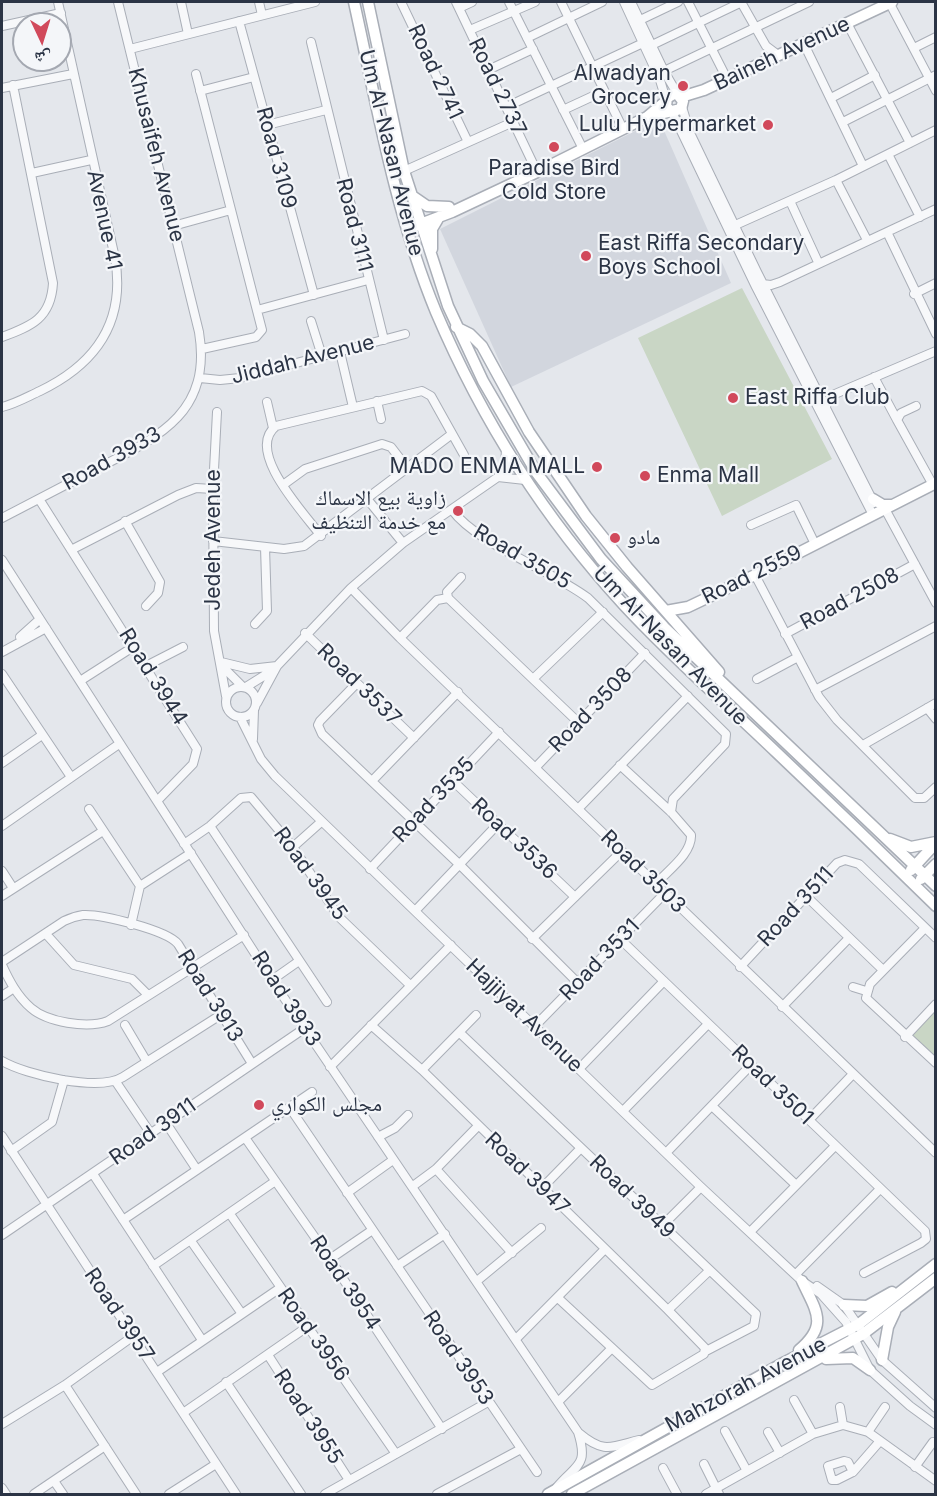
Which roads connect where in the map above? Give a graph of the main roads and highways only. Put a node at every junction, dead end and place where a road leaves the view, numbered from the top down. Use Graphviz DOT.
graph roads {
  1 [pos="368,2"];
  2 [pos="890,2"];
  3 [pos="355,5"];
  4 [pos="411,195"];
  5 [pos="477,199"];
  6 [pos="449,207"];
  7 [pos="439,218"];
  8 [pos="419,221"];
  9 [pos="405,225"];
  10 [pos="432,261"];
  11 [pos="456,327"];
  12 [pos="934,484"];
  13 [pos="879,512"];
  14 [pos="688,607"];
  15 [pos="666,611"];
  16 [pos="686,632"];
  17 [pos="733,692"];
  18 [pos="884,837"];
  19 [pos="936,843"];
  20 [pos="936,864"];
  21 [pos="915,867"];
  22 [pos="924,875"];
  23 [pos="905,876"];
  24 [pos="914,885"];
  25 [pos="936,886"];
  26 [pos="936,906"];
  27 [pos="936,1264"];
  28 [pos="799,1277"];
  29 [pos="936,1278"];
  30 [pos="907,1288"];
  31 [pos="844,1305"];
  32 [pos="895,1310"];
  33 [pos="857,1331"];
  34 [pos="882,1360"];
  35 [pos="784,1362"];
  36 [pos="811,1364"];
  37 [pos="870,1370"];
  38 [pos="550,1493"];
  39 [pos="572,1494"];
  1 -- 4 [label="main road, Um Al-Nasan Avenue"];
  2 -- 5 [label="main road, Baineh Avenue"];
  3 -- 9 [label="main road, Um Al-Nasan Avenue"];
  4 -- 6 [label="main road"];
  4 -- 8 [label="main road, Um Al-Nasan Avenue"];
  5 -- 6 [label="main road, Baineh Avenue"];
  5 -- 7 [label="main road, Baineh Avenue"];
  6 -- 8 [label="main road, Baineh Avenue"];
  7 -- 8 [label="main road, Baineh Avenue"];
  7 -- 10 [label="main road"];
  8 -- 9 [label="main road, Baineh Avenue"];
  8 -- 10 [label="main road, Um Al-Nasan Avenue"];
  9 -- 23 [label="main road, Um Al-Nasan Avenue"];
  10 -- 11 [label="main road, Um Al-Nasan Avenue"];
  11 -- 15 [label="main road"];
  11 -- 17 [label="main road, Um Al-Nasan Avenue"];
  12 -- 13 [label="main road, Road 2559"];
  13 -- 13 [label="main road"];
  13 -- 14 [label="main road, Road 2559"];
  14 -- 15 [label="main road, Road 2559"];
  14 -- 16 [label="main road, Road 2559"];
  15 -- 16 [label="main road"];
  16 -- 17 [label="main road"];
  17 -- 18 [label="main road, Um Al-Nasan Avenue"];
  18 -- 19 [label="main road"];
  18 -- 21 [label="main road, Um Al-Nasan Avenue"];
  19 -- 21 [label="main road"];
  20 -- 22 [label="main road"];
  21 -- 22 [label="main road, Um Al-Nasan Avenue"];
  21 -- 23 [label="main road"];
  22 -- 24 [label="main road"];
  22 -- 25 [label="main road, Um Al-Nasan Avenue"];
  23 -- 24 [label="main road, Um Al-Nasan Avenue"];
  24 -- 26 [label="main road, Um Al-Nasan Avenue"];
  27 -- 30 [label="main road, Mahzorah Avenue"];
  28 -- 35 [label="main road"];
  29 -- 32 [label="main road, Mahzorah Avenue"];
  30 -- 31 [label="main road"];
  30 -- 33 [label="main road, Mahzorah Avenue"];
  32 -- 33 [label="main road, Mahzorah Avenue"];
  32 -- 34 [label="main road"];
  33 -- 35 [label="main road, Mahzorah Avenue"];
  33 -- 36 [label="main road, Mahzorah Avenue"];
  35 -- 38 [label="main road, Mahzorah Avenue"];
  36 -- 37 [label="main road"];
  36 -- 39 [label="main road, Mahzorah Avenue"];
}
